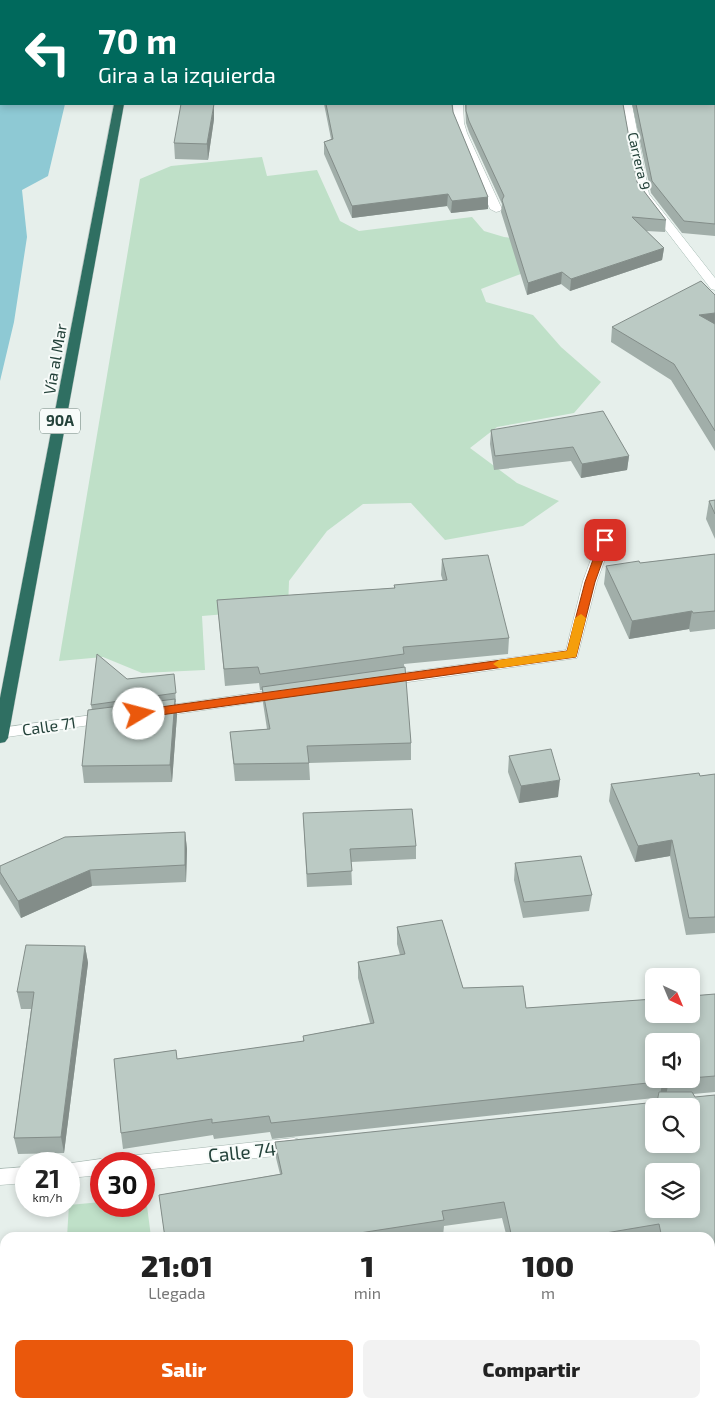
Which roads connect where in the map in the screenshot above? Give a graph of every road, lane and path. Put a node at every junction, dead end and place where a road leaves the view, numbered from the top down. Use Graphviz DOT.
graph roads {
  1 [pos="118,105"];
  2 [pos="458,105"];
  3 [pos="627,105"];
  4 [pos="496,209"];
  5 [pos="715,286"];
  6 [pos="605,540"];
  7 [pos="375,681"];
  8 [pos="296,692"];
  9 [pos="139,714"];
  10 [pos="119,717"];
  11 [pos="0,736"];
  12 [pos="316,1144"];
  13 [pos="155,1161"];
  14 [pos="15,1176"];
  15 [pos="0,1178"];
  1 -- 11 [label="highway, Vía al Mar / 90A"];
  2 -- 4 [label="street"];
  3 -- 5 [label="street, Carrera 9"];
  6 -- 7 [label="street"];
  8 -- 9 [label="street"];
  10 -- 11 [label="street, Calle 71"];
  12 -- 13 [label="street, Calle 74"];
  14 -- 15 [label="street"];
}
